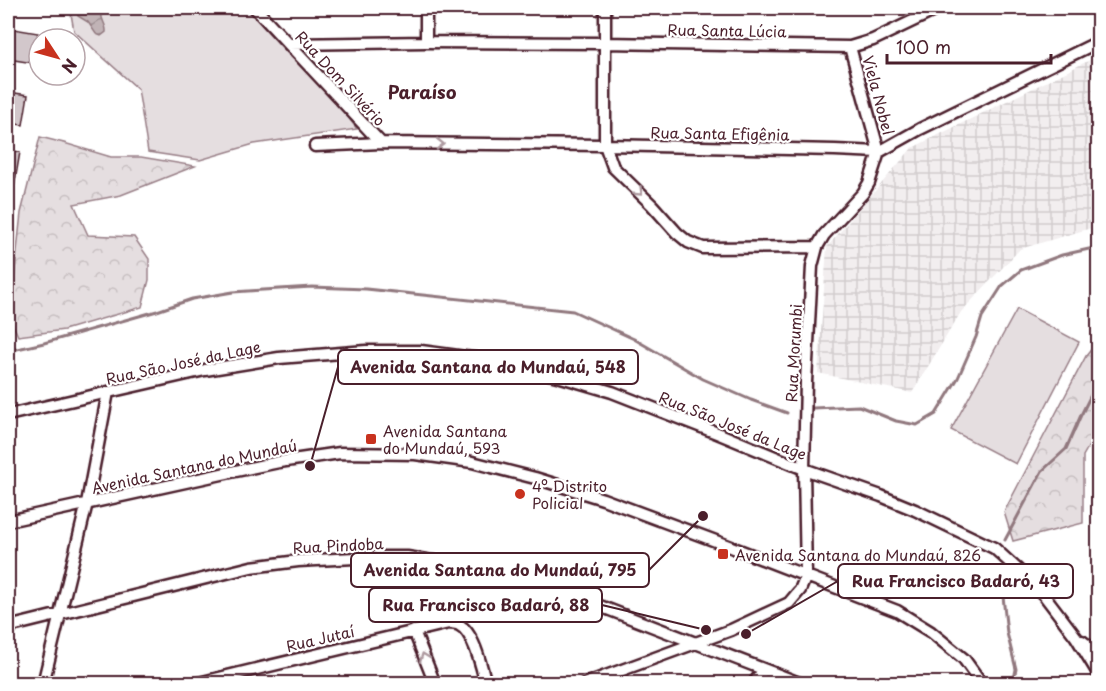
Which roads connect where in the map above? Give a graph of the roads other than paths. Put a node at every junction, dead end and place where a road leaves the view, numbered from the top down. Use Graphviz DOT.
graph roads {
  1 [pos="255,8"];
  2 [pos="426,8"];
  3 [pos="605,8"];
  4 [pos="940,8"];
  5 [pos="426,42"];
  6 [pos="1098,42"];
  7 [pos="604,43"];
  8 [pos="289,44"];
  9 [pos="849,47"];
  10 [pos="381,143"];
  11 [pos="605,145"];
  12 [pos="315,146"];
  13 [pos="879,152"];
  14 [pos="817,247"];
  15 [pos="108,392"];
  16 [pos="8,415"];
  17 [pos="804,469"];
  18 [pos="87,503"];
  19 [pos="8,521"];
  20 [pos="806,576"];
  21 [pos="60,615"];
  22 [pos="8,627"];
  23 [pos="414,631"];
  24 [pos="1076,637"];
  25 [pos="697,644"];
  26 [pos="1098,652"];
  27 [pos="764,670"];
  28 [pos="1098,673"];
  29 [pos="43,684"];
  30 [pos="194,684"];
  31 [pos="435,684"];
  32 [pos="486,684"];
  33 [pos="584,684"];
  34 [pos="753,684"];
  35 [pos="802,684"];
  36 [pos="981,684"];
  1 -- 8 [label="street, Rua Dom Silvério"];
  2 -- 5 [label="street"];
  3 -- 7 [label="street"];
  4 -- 9 [label="street, Rua Santa Lúcia"];
  5 -- 7 [label="street, Rua Santa Lúcia"];
  5 -- 8 [label="street, Rua Santa Lúcia"];
  6 -- 13 [label="street"];
  7 -- 9 [label="street, Rua Santa Lúcia"];
  7 -- 11 [label="street"];
  8 -- 10 [label="street, Rua Dom Silvério"];
  9 -- 13 [label="street, Viela Nobel"];
  10 -- 11 [label="street, Rua Santa Efigênia, one-way"];
  10 -- 12 [label="street, Rua Santa Efigênia"];
  11 -- 13 [label="street, Rua Santa Efigênia"];
  11 -- 14 [label="street, one-way"];
  13 -- 14 [label="street, Rua Morumbi"];
  14 -- 17 [label="street, Rua Morumbi"];
  15 -- 16 [label="street, Rua São José da Lage"];
  15 -- 17 [label="street, Rua São José da Lage"];
  15 -- 18 [label="street"];
  17 -- 20 [label="street, Rua Morumbi"];
  17 -- 24 [label="street, Rua São José da Lage"];
  18 -- 19 [label="street, Avenida Santana do Mundaú"];
  18 -- 20 [label="street, Avenida Santana do Mundaú"];
  18 -- 21 [label="street"];
  20 -- 25 [label="street"];
  20 -- 36 [label="street, Avenida Santana do Mundaú"];
  21 -- 22 [label="street, Rua Pindoba"];
  21 -- 25 [label="street, Rua Pindoba"];
  21 -- 29 [label="street"];
  23 -- 30 [label="street, Rua Jutaí"];
  31 -- 23 [label="street, one-way"];
  23 -- 32 [label="street, Rua Jutaí"];
  24 -- 26 [label="street"];
  24 -- 28 [label="street, Rua São José da Lage"];
  25 -- 27 [label="street, Rua Pindoba"];
  25 -- 33 [label="street"];
  27 -- 34 [label="street"];
  27 -- 35 [label="street, Rua Pindoba"];
}
